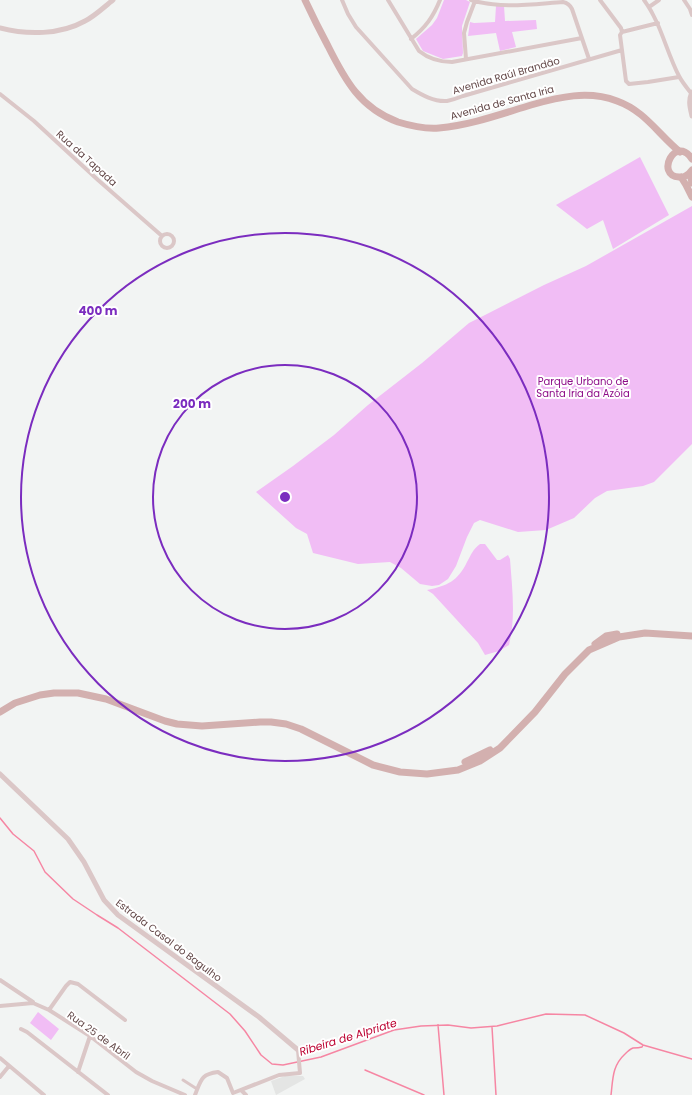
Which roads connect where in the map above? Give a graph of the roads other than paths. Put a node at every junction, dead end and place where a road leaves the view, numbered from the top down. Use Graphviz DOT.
graph roads {
  1 [pos="113,0"];
  2 [pos="304,0"];
  3 [pos="342,0"];
  4 [pos="388,0"];
  5 [pos="440,0"];
  6 [pos="600,0"];
  7 [pos="644,0"];
  8 [pos="659,0"];
  9 [pos="684,0"];
  10 [pos="473,1"];
  11 [pos="649,7"];
  12 [pos="692,15"];
  13 [pos="658,23"];
  14 [pos="0,28"];
  15 [pos="622,32"];
  16 [pos="582,38"];
  17 [pos="411,39"];
  18 [pos="622,50"];
  19 [pos="466,59"];
  20 [pos="589,59"];
  21 [pos="679,77"];
  22 [pos="692,93"];
  23 [pos="0,94"];
  24 [pos="692,116"];
  25 [pos="661,133"];
  26 [pos="686,151"];
  27 [pos="671,156"];
  28 [pos="692,160"];
  29 [pos="691,172"];
  30 [pos="680,177"];
  31 [pos="692,183"];
  32 [pos="692,197"];
  33 [pos="162,236"];
  34 [pos="692,631"];
  35 [pos="692,636"];
  36 [pos="1,709"];
  37 [pos="0,774"];
  38 [pos="0,980"];
  39 [pos="33,1002"];
  40 [pos="0,1006"];
  41 [pos="49,1010"];
  42 [pos="125,1020"];
  43 [pos="21,1028"];
  44 [pos="90,1036"];
  45 [pos="298,1050"];
  46 [pos="0,1058"];
  47 [pos="9,1066"];
  48 [pos="78,1072"];
  49 [pos="0,1077"];
  50 [pos="183,1080"];
  51 [pos="197,1089"];
  52 [pos="241,1090"];
  53 [pos="232,1094"];
  54 [pos="44,1095"];
  55 [pos="108,1095"];
  56 [pos="185,1095"];
  57 [pos="194,1095"];
  58 [pos="246,1095"];
  1 -- 14 [label="street"];
  2 -- 25 [label="main road, Avenida de Santa Iria"];
  3 -- 20 [label="street, Avenida Raúl Brandão"];
  4 -- 17 [label="street"];
  5 -- 17 [label="street"];
  6 -- 15 [label="street"];
  7 -- 11 [label="street"];
  8 -- 11 [label="street"];
  9 -- 12 [label="street"];
  10 -- 16 [label="street"];
  10 -- 19 [label="street"];
  11 -- 13 [label="street"];
  13 -- 15 [label="street"];
  13 -- 21 [label="street"];
  15 -- 18 [label="street"];
  16 -- 19 [label="street"];
  16 -- 20 [label="street"];
  17 -- 19 [label="street"];
  18 -- 20 [label="street, Avenida Raúl Brandão"];
  18 -- 21 [label="street"];
  21 -- 22 [label="street"];
  22 -- 24 [label="street"];
  23 -- 33 [label="street, Rua da Tapada"];
  25 -- 26 [label="main road, Avenida de Santa Iria"];
  25 -- 27 [label="main road, Avenida de Santa Iria"];
  26 -- 27 [label="main road"];
  26 -- 28 [label="main road, Avenida de Santa Iria"];
  27 -- 30 [label="main road"];
  29 -- 30 [label="main road"];
  29 -- 31 [label="main road"];
  30 -- 32 [label="main road"];
  34 -- 36 [label="main road"];
  35 -- 36 [label="main road"];
  37 -- 45 [label="street, Estrada Casal do Bagulho"];
  38 -- 39 [label="street, Rua 25 de Abril"];
  39 -- 40 [label="street"];
  39 -- 41 [label="street, Rua 25 de Abril"];
  41 -- 42 [label="street"];
  41 -- 44 [label="street, Rua 25 de Abril"];
  43 -- 48 [label="street"];
  44 -- 48 [label="street"];
  44 -- 56 [label="street, Rua 25 de Abril"];
  45 -- 52 [label="street"];
  46 -- 47 [label="street"];
  47 -- 49 [label="street"];
  47 -- 54 [label="street"];
  48 -- 55 [label="street"];
  50 -- 51 [label="street"];
  51 -- 53 [label="street"];
  51 -- 57 [label="street"];
  52 -- 53 [label="street"];
  52 -- 58 [label="street"];
}
